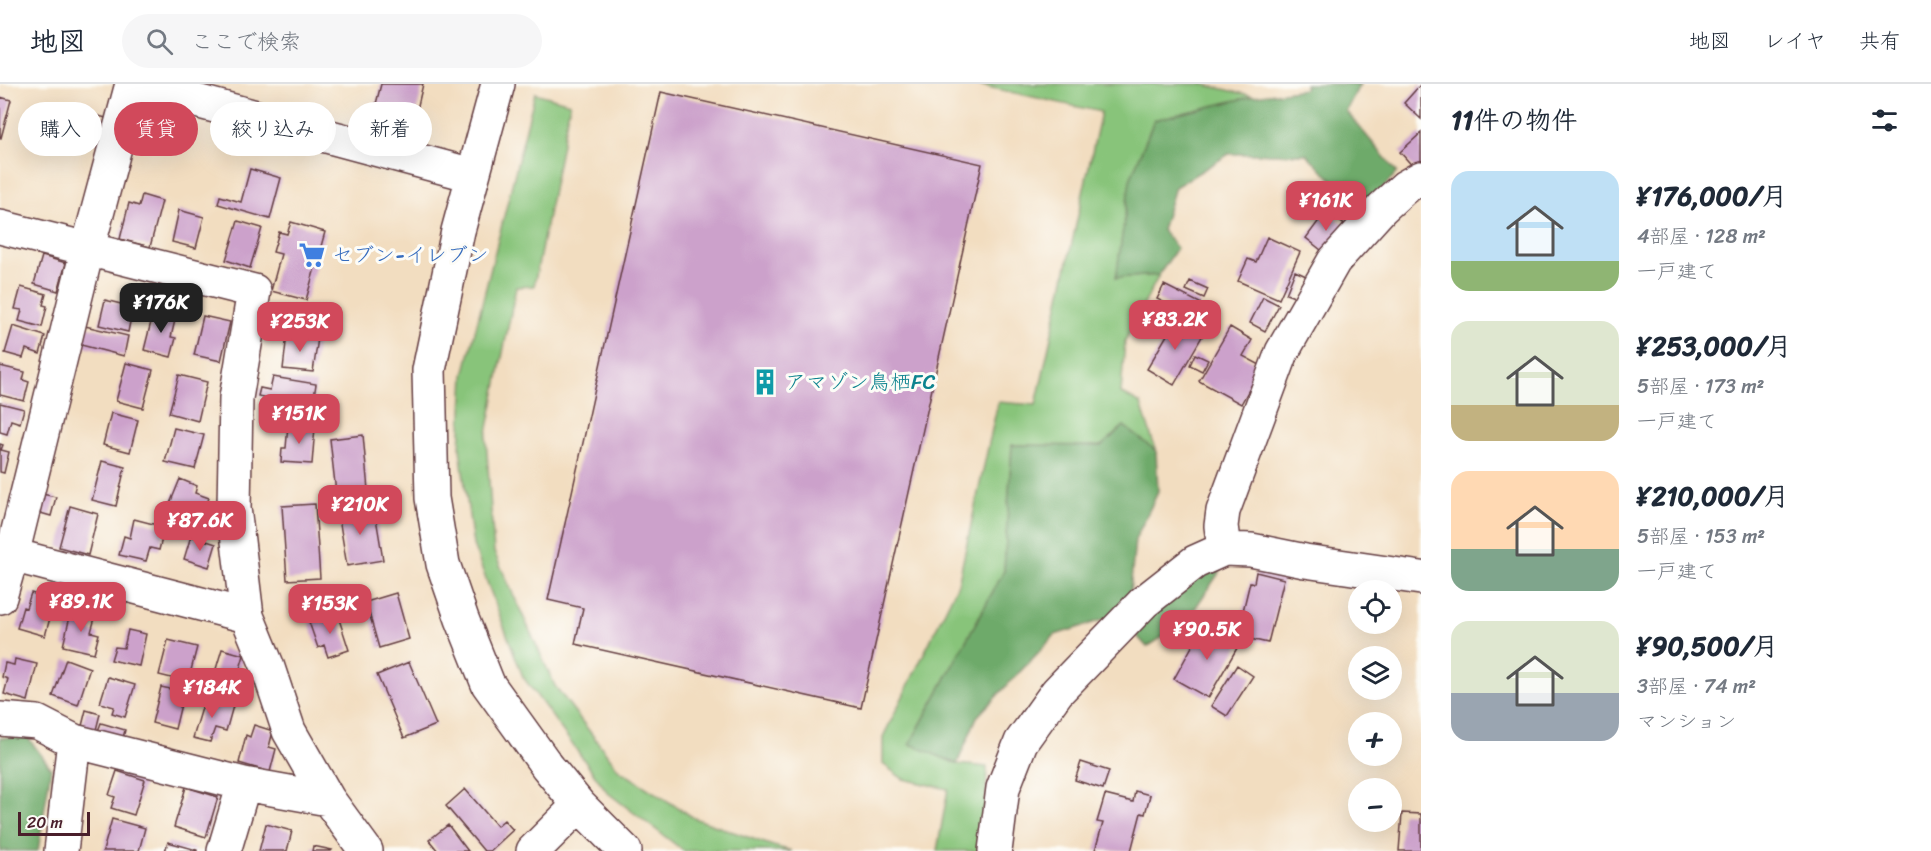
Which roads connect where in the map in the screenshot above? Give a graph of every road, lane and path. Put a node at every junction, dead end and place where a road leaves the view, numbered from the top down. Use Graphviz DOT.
graph roads {
  1 [pos="133,84"];
  2 [pos="498,84"];
  3 [pos="472,175"];
  4 [pos="1421,178"];
  5 [pos="0,227"];
  6 [pos="87,251"];
  7 [pos="1224,549"];
  8 [pos="12,555"];
  9 [pos="1421,578"];
  10 [pos="0,597"];
  11 [pos="247,616"];
  12 [pos="0,719"];
  13 [pos="74,741"];
  14 [pos="244,784"];
  15 [pos="327,799"];
  16 [pos="579,805"];
  17 [pos="61,851"];
  18 [pos="225,851"];
  19 [pos="366,851"];
  20 [pos="533,851"];
  21 [pos="625,851"];
  22 [pos="994,851"];
  1 -- 3 [label="street"];
  1 -- 6 [label="street"];
  2 -- 3 [label="street"];
  3 -- 16 [label="street"];
  4 -- 7 [label="street"];
  5 -- 6 [label="street"];
  6 -- 8 [label="street"];
  6 -- 11 [label="street"];
  7 -- 9 [label="street"];
  7 -- 22 [label="street"];
  8 -- 10 [label="street"];
  8 -- 11 [label="street"];
  11 -- 15 [label="street"];
  12 -- 13 [label="street"];
  13 -- 14 [label="street"];
  13 -- 17 [label="street"];
  14 -- 15 [label="street"];
  14 -- 18 [label="street"];
  15 -- 19 [label="street"];
  16 -- 20 [label="street"];
  16 -- 21 [label="street"];
}
